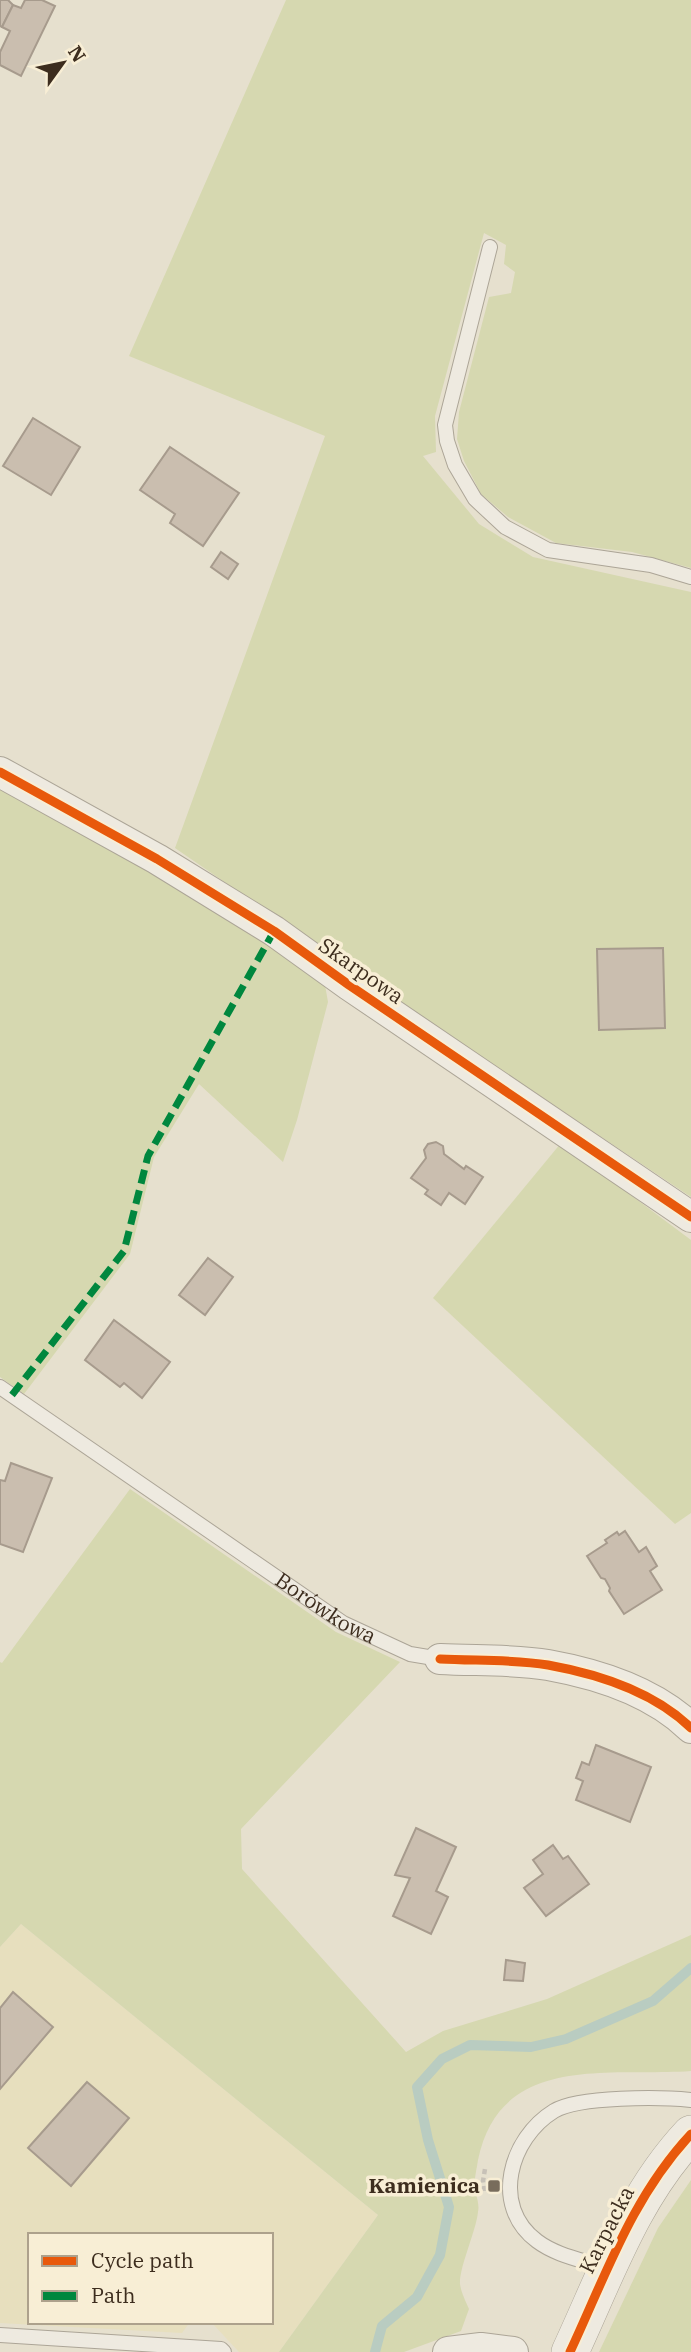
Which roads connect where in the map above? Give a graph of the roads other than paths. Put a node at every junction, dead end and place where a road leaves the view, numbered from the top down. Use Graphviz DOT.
graph roads {
  1 [pos="490,247"];
  2 [pos="691,577"];
  3 [pos="0,772"];
  4 [pos="691,1217"];
  5 [pos="0,1387"];
  6 [pos="440,1659"];
  7 [pos="691,1728"];
  8 [pos="691,2100"];
  9 [pos="691,2134"];
  10 [pos="606,2268"];
  11 [pos="0,2335"];
  12 [pos="224,2352"];
  13 [pos="448,2352"];
  14 [pos="513,2352"];
  15 [pos="570,2352"];
  1 -- 2 [label="lane"];
  3 -- 4 [label="street, Skarpowa"];
  5 -- 6 [label="lane, Borówkowa"];
  6 -- 7 [label="street, Borówkowa"];
  8 -- 10 [label="lane"];
  9 -- 10 [label="street, Karpacka"];
  10 -- 15 [label="street, Karpacka"];
  11 -- 12 [label="lane"];
  13 -- 14 [label="street"];
}
